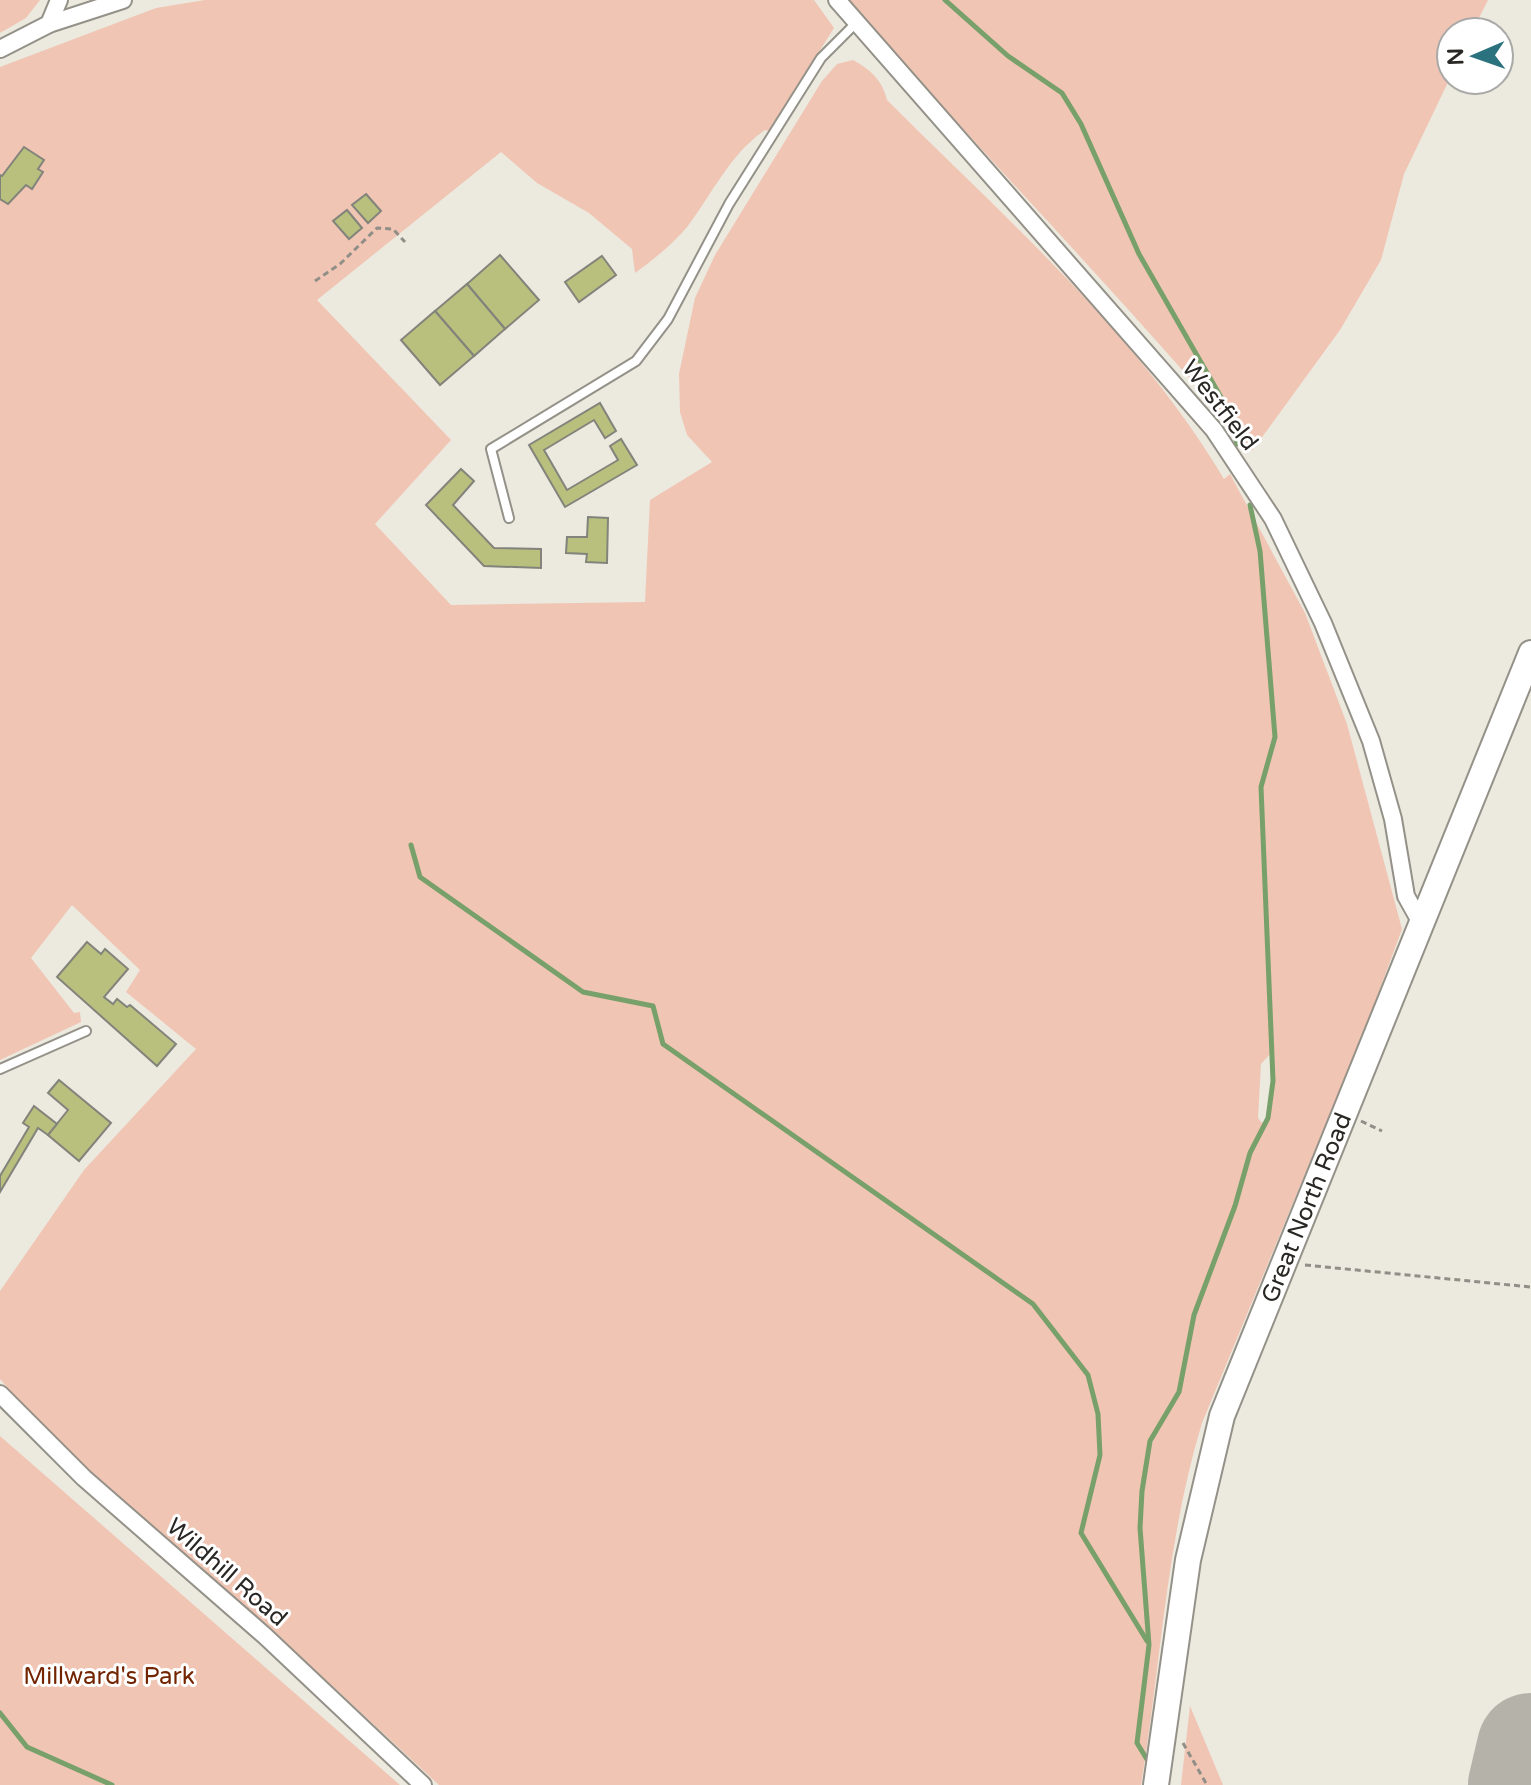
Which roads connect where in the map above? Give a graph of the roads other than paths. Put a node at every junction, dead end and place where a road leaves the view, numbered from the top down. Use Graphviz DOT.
graph roads {
  1 [pos="59,0"];
  2 [pos="123,0"];
  3 [pos="837,0"];
  4 [pos="49,24"];
  5 [pos="855,24"];
  6 [pos="0,49"];
  7 [pos="509,518"];
  8 [pos="1531,653"];
  9 [pos="1421,923"];
  10 [pos="86,1031"];
  11 [pos="0,1069"];
  12 [pos="0,1394"];
  13 [pos="423,1785"];
  14 [pos="1156,1785"];
  1 -- 4 [label="street"];
  2 -- 4 [label="street"];
  3 -- 5 [label="street, Westfield"];
  4 -- 6 [label="street"];
  5 -- 7 [label="lane"];
  5 -- 9 [label="street, Westfield"];
  8 -- 9 [label="main road, Great North Road"];
  9 -- 14 [label="main road, Great North Road"];
  10 -- 11 [label="lane"];
  12 -- 13 [label="street, Wildhill Road"];
}
